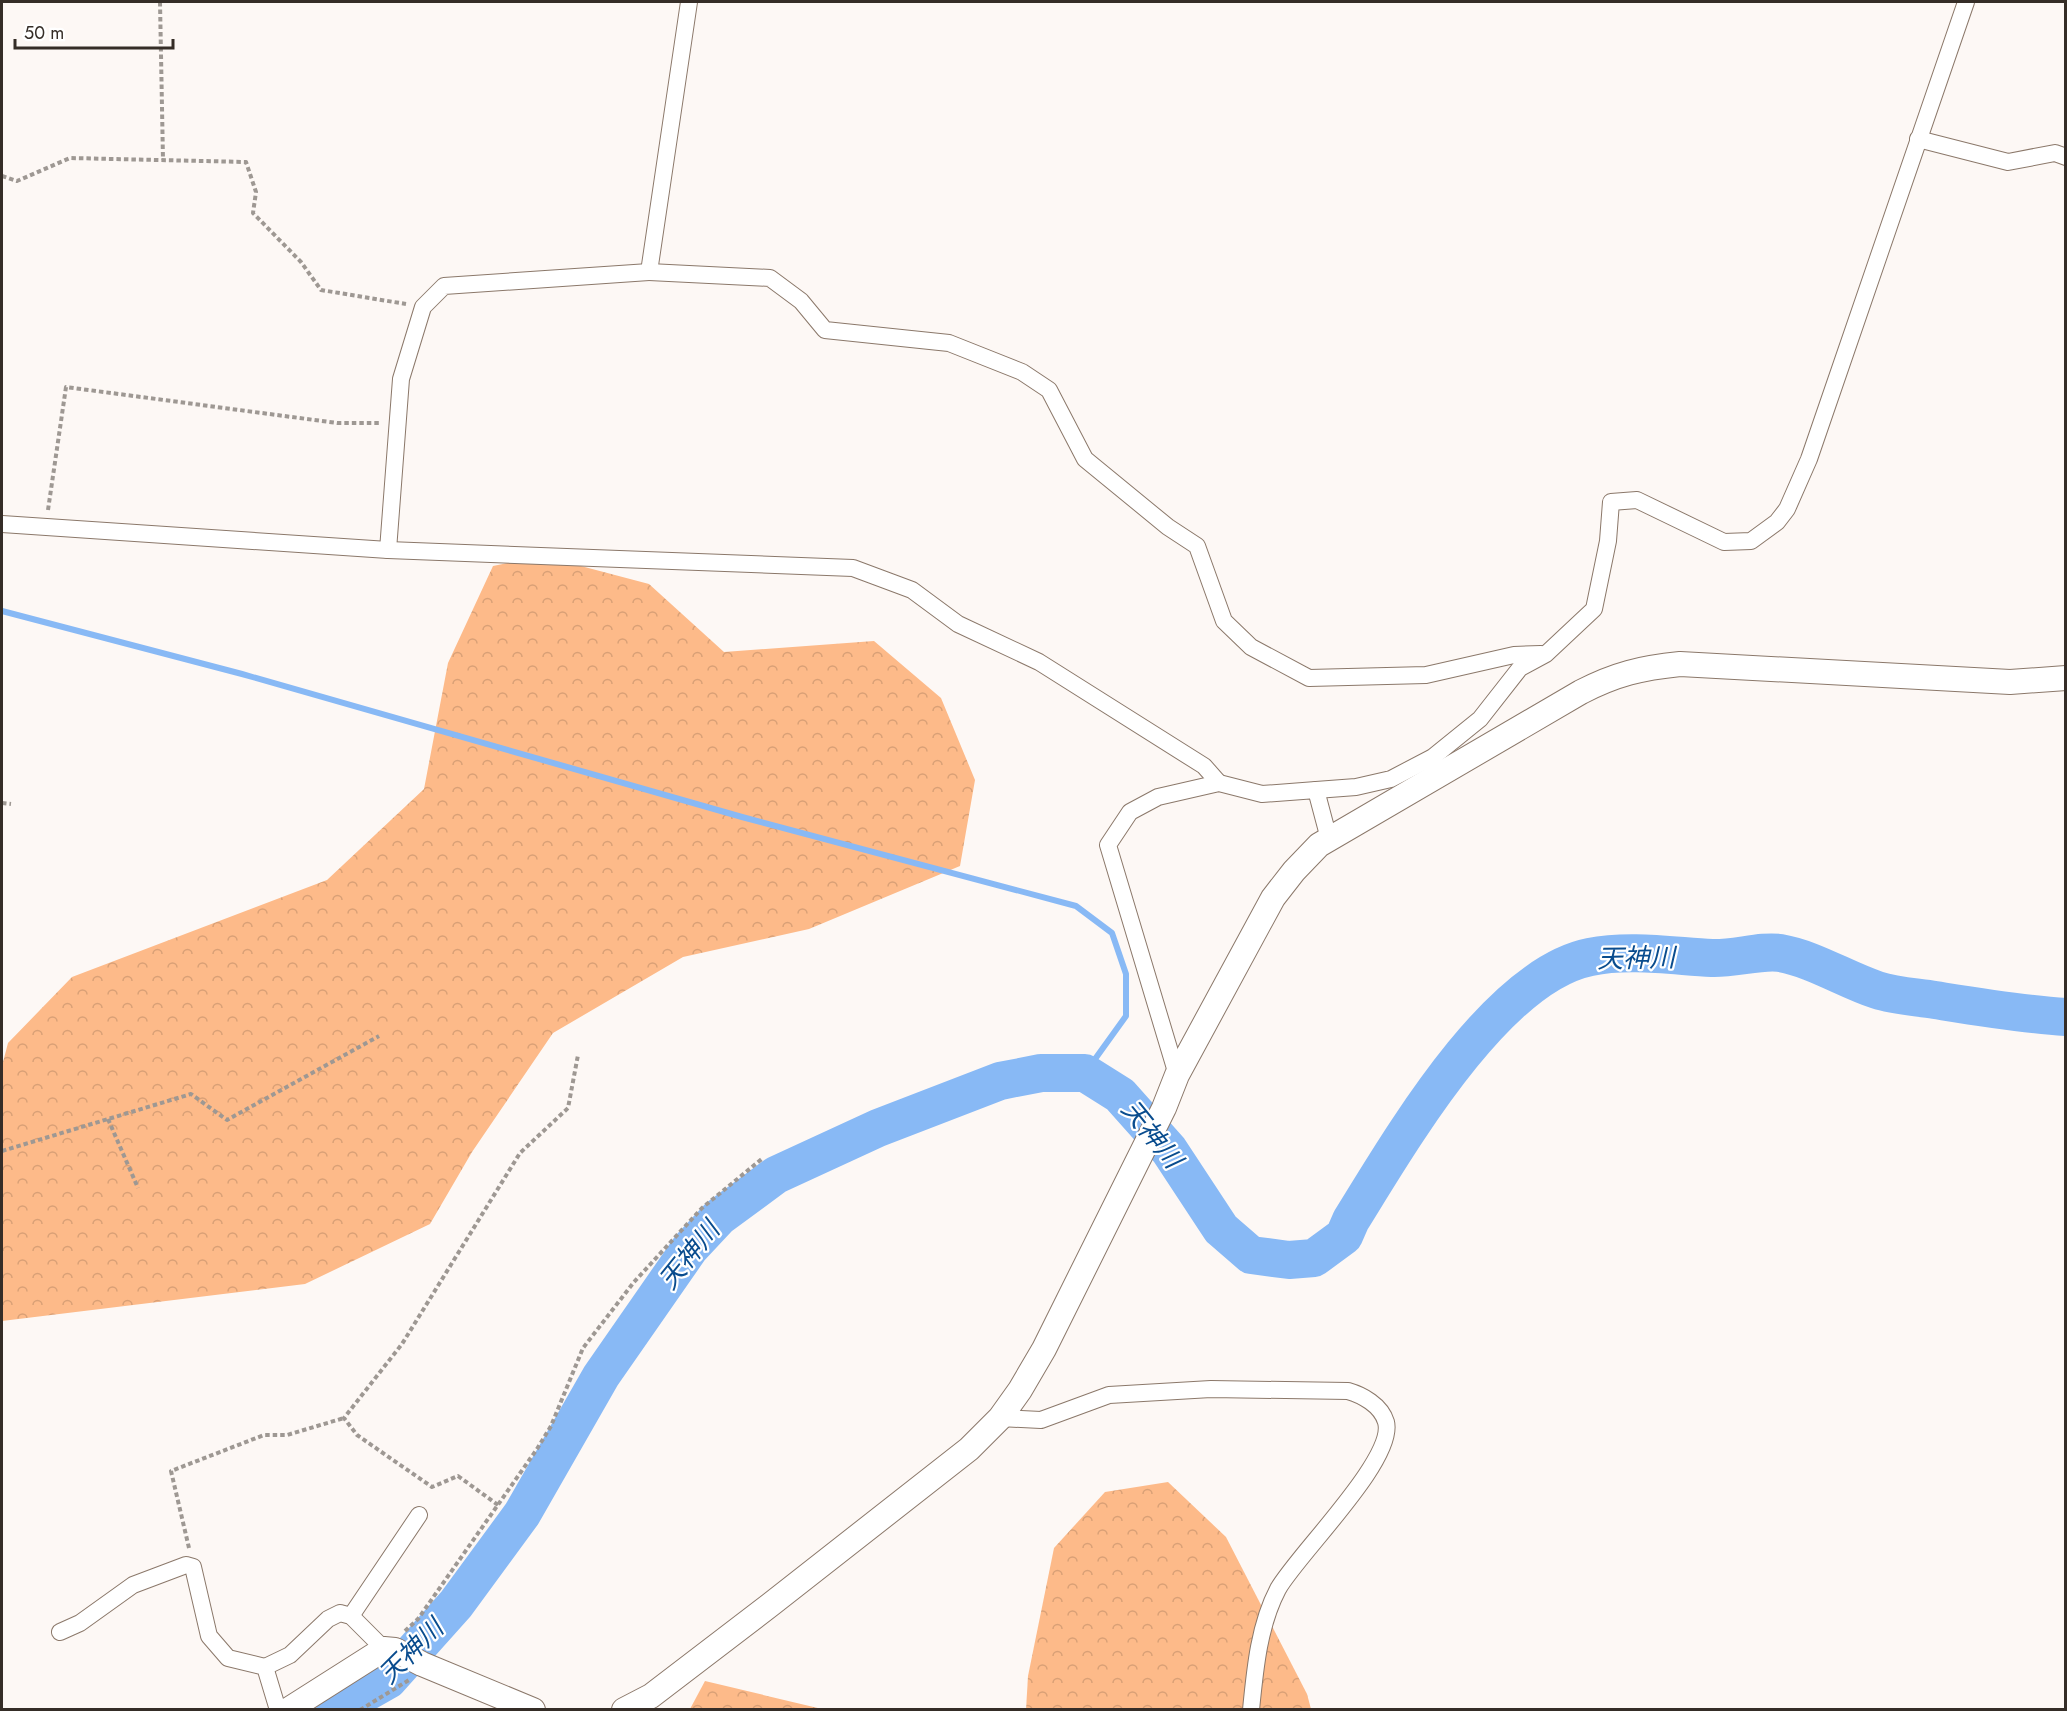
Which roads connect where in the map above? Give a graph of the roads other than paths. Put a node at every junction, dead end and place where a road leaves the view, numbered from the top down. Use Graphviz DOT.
graph roads {
  1 [pos="689,2"];
  2 [pos="1966,2"];
  3 [pos="1918,139"];
  4 [pos="2066,157"];
  5 [pos="649,272"];
  6 [pos="2,524"];
  7 [pos="388,550"];
  8 [pos="1546,654"];
  9 [pos="2066,678"];
  10 [pos="1219,783"];
  11 [pos="1316,790"];
  12 [pos="1329,838"];
  13 [pos="1177,1074"];
  14 [pos="1000,1418"];
  15 [pos="419,1515"];
  16 [pos="351,1616"];
  17 [pos="60,1632"];
  18 [pos="390,1650"];
  19 [pos="265,1667"];
  20 [pos="278,1710"];
  21 [pos="288,1710"];
  22 [pos="533,1710"];
  23 [pos="624,1710"];
  24 [pos="1251,1710"];
  1 -- 5 [label="street"];
  2 -- 3 [label="street"];
  3 -- 4 [label="street"];
  3 -- 8 [label="street"];
  5 -- 7 [label="street"];
  5 -- 8 [label="street"];
  6 -- 7 [label="street"];
  7 -- 10 [label="street"];
  8 -- 11 [label="street"];
  9 -- 12 [label="street"];
  10 -- 11 [label="street"];
  10 -- 13 [label="street"];
  11 -- 12 [label="street"];
  12 -- 13 [label="street"];
  13 -- 14 [label="street"];
  14 -- 23 [label="street"];
  14 -- 24 [label="street"];
  15 -- 16 [label="street"];
  16 -- 18 [label="street"];
  16 -- 19 [label="street"];
  17 -- 19 [label="street"];
  18 -- 21 [label="street"];
  18 -- 22 [label="street"];
  19 -- 20 [label="street"];
}
